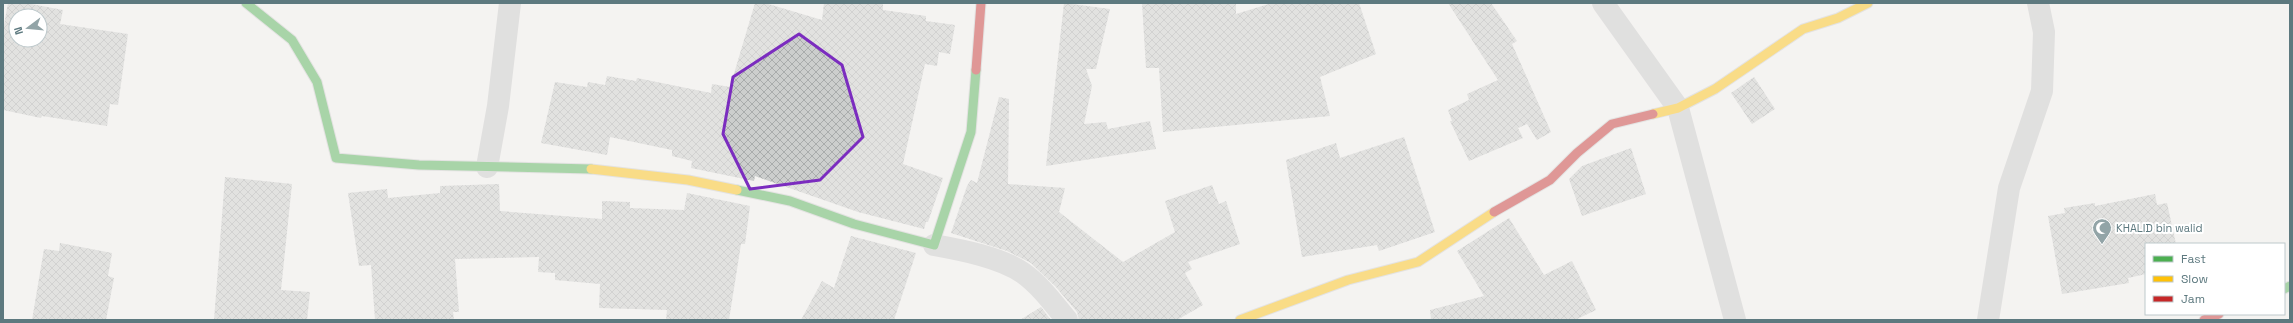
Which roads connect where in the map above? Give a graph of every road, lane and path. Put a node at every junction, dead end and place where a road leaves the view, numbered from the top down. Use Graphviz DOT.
graph roads {
  1 [pos="246,3"];
  2 [pos="510,3"];
  3 [pos="981,3"];
  4 [pos="1603,3"];
  5 [pos="1868,3"];
  6 [pos="2038,3"];
  7 [pos="1678,108"];
  8 [pos="488,167"];
  9 [pos="934,245"];
  10 [pos="2216,315"];
  11 [pos="1067,320"];
  12 [pos="1240,320"];
  13 [pos="1735,320"];
  14 [pos="1988,320"];
  15 [pos="2204,320"];
  1 -- 8 [label="street"];
  2 -- 8 [label="street"];
  3 -- 9 [label="street"];
  4 -- 7 [label="street"];
  5 -- 7 [label="street"];
  6 -- 14 [label="street"];
  7 -- 12 [label="street"];
  7 -- 13 [label="street"];
  8 -- 9 [label="street"];
  9 -- 11 [label="street"];
  10 -- 15 [label="street"];
}
